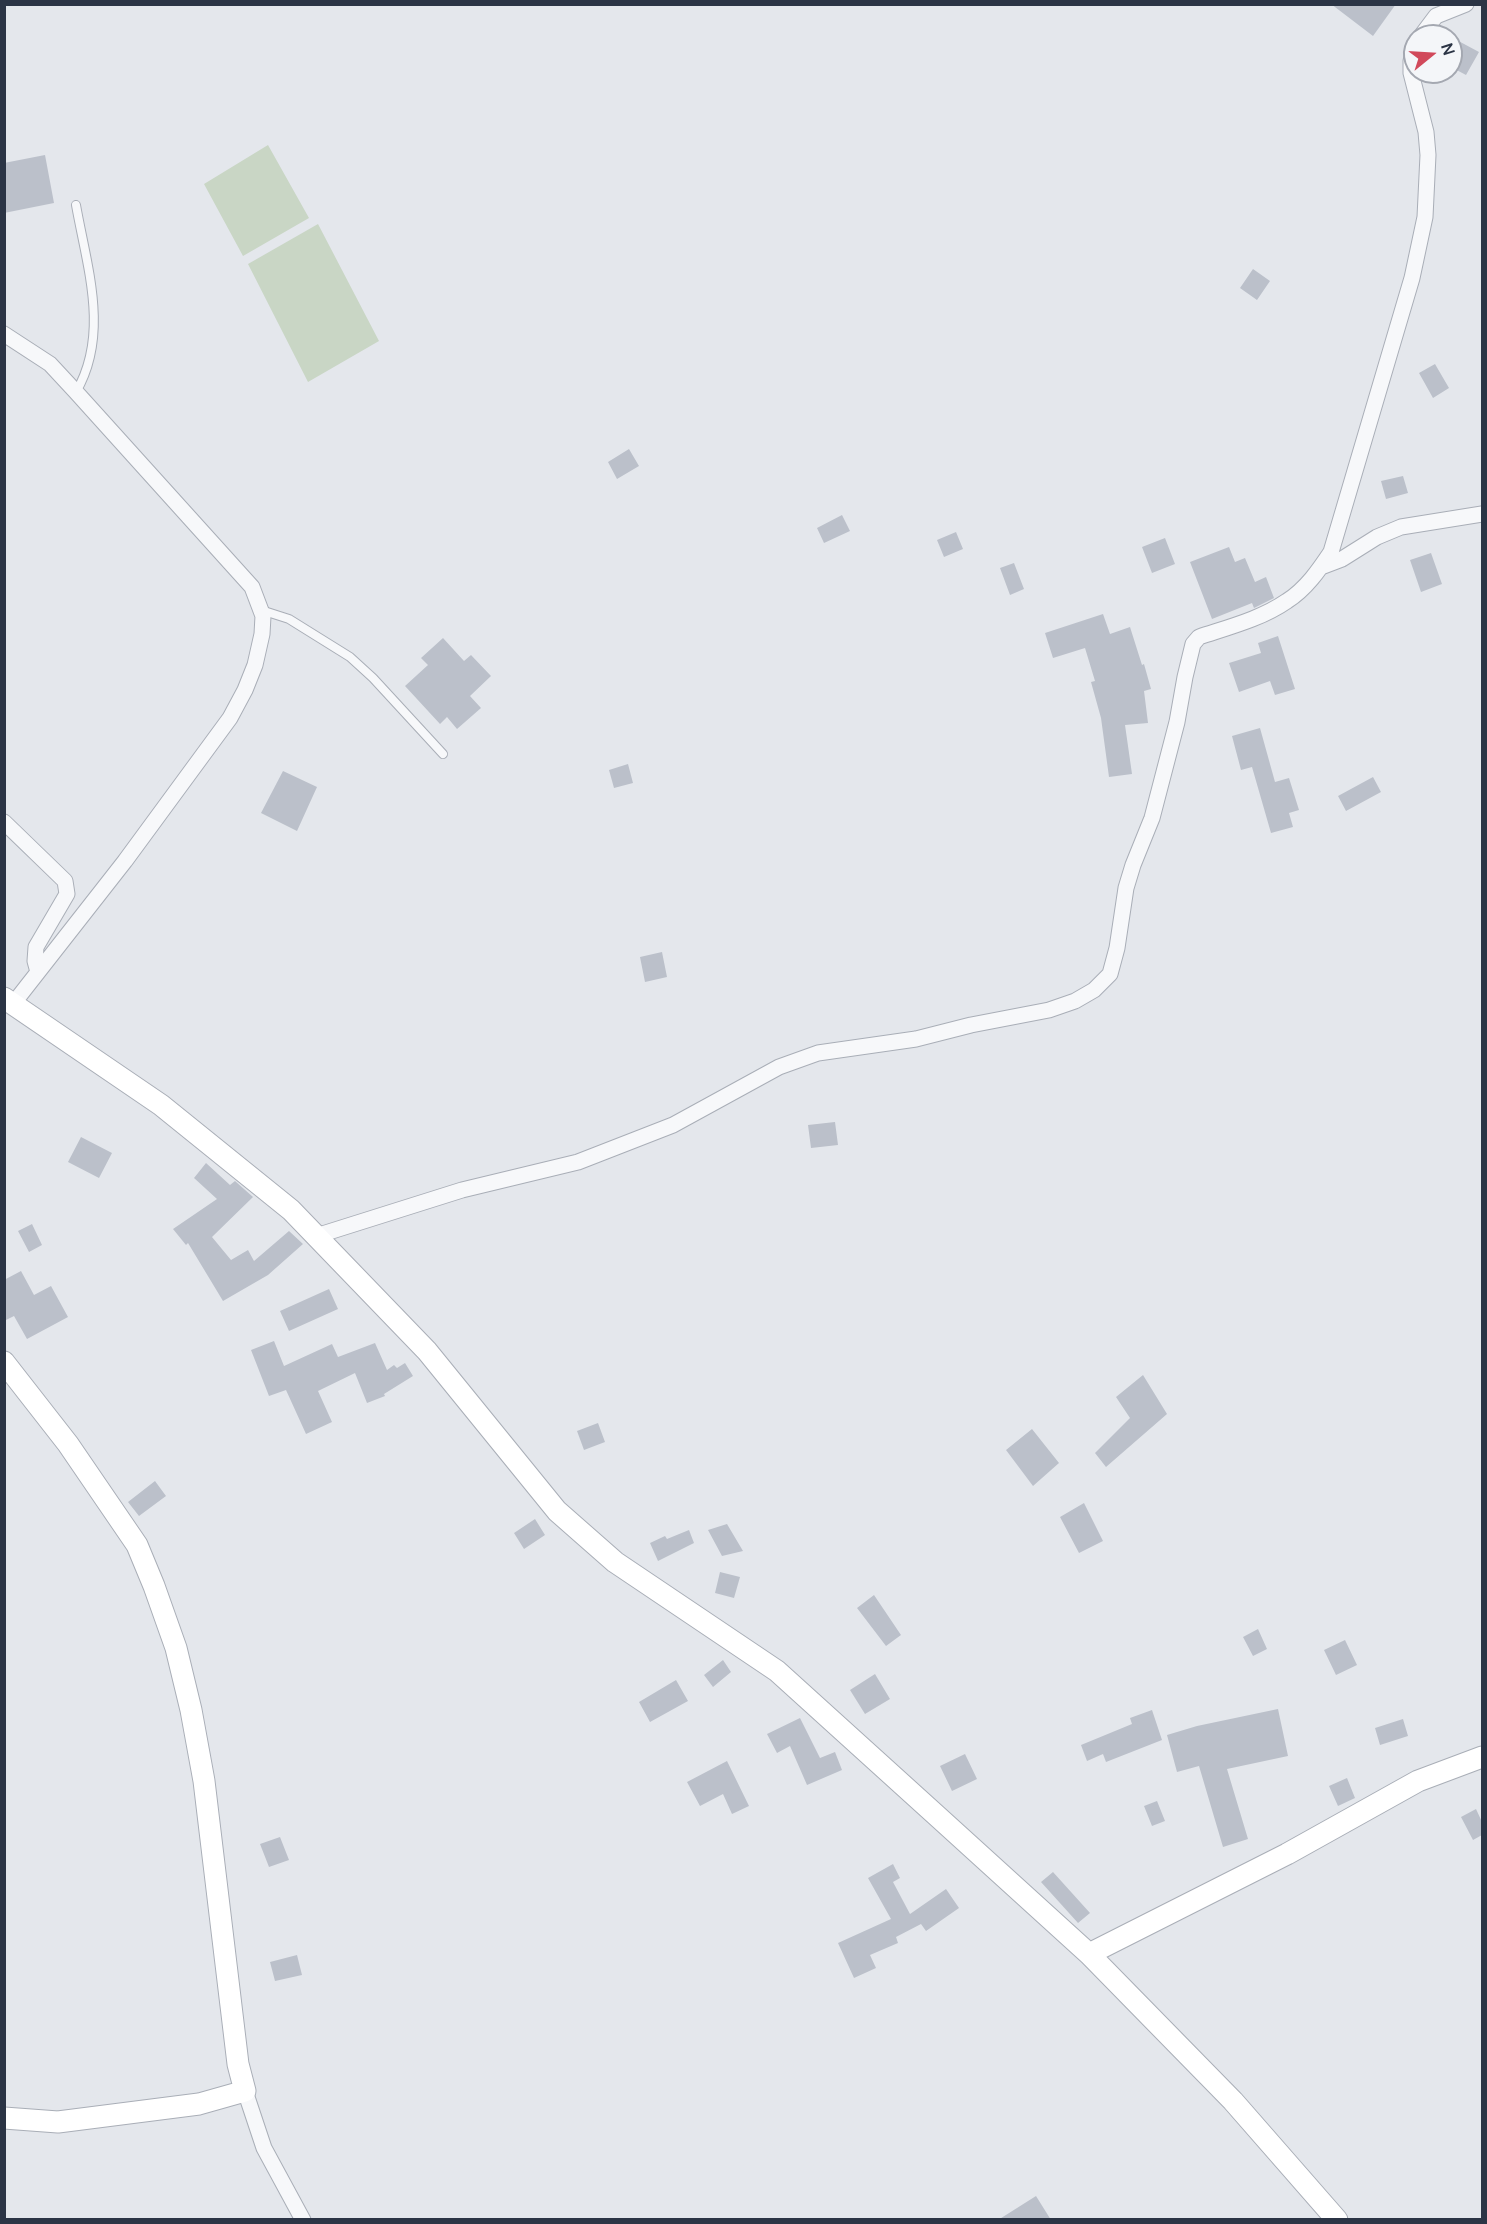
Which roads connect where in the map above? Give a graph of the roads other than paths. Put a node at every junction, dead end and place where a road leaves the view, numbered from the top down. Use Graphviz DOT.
graph roads {
  1 [pos="1466,4"];
  2 [pos="1431,24"];
  3 [pos="1414,84"];
  4 [pos="76,205"];
  5 [pos="4,334"];
  6 [pos="76,392"];
  7 [pos="1482,514"];
  8 [pos="1321,567"];
  9 [pos="261,610"];
  10 [pos="443,754"];
  11 [pos="4,822"];
  12 [pos="38,972"];
  13 [pos="9,1001"];
  14 [pos="316,1236"];
  15 [pos="4,1362"];
  16 [pos="1482,1757"];
  17 [pos="1089,1954"];
  18 [pos="245,2091"];
  19 [pos="4,2118"];
  20 [pos="303,2220"];
  21 [pos="1336,2220"];
  1 -- 2 [label="street"];
  3 -- 8 [label="street"];
  4 -- 6 [label="lane"];
  5 -- 6 [label="street"];
  6 -- 9 [label="street"];
  7 -- 8 [label="street"];
  8 -- 14 [label="street"];
  9 -- 10 [label="lane"];
  9 -- 12 [label="street"];
  11 -- 12 [label="street"];
  12 -- 13 [label="street"];
  13 -- 14 [label="street"];
  14 -- 17 [label="street"];
  15 -- 18 [label="street"];
  16 -- 17 [label="street"];
  17 -- 21 [label="street"];
  18 -- 19 [label="street"];
  18 -- 20 [label="street"];
}
